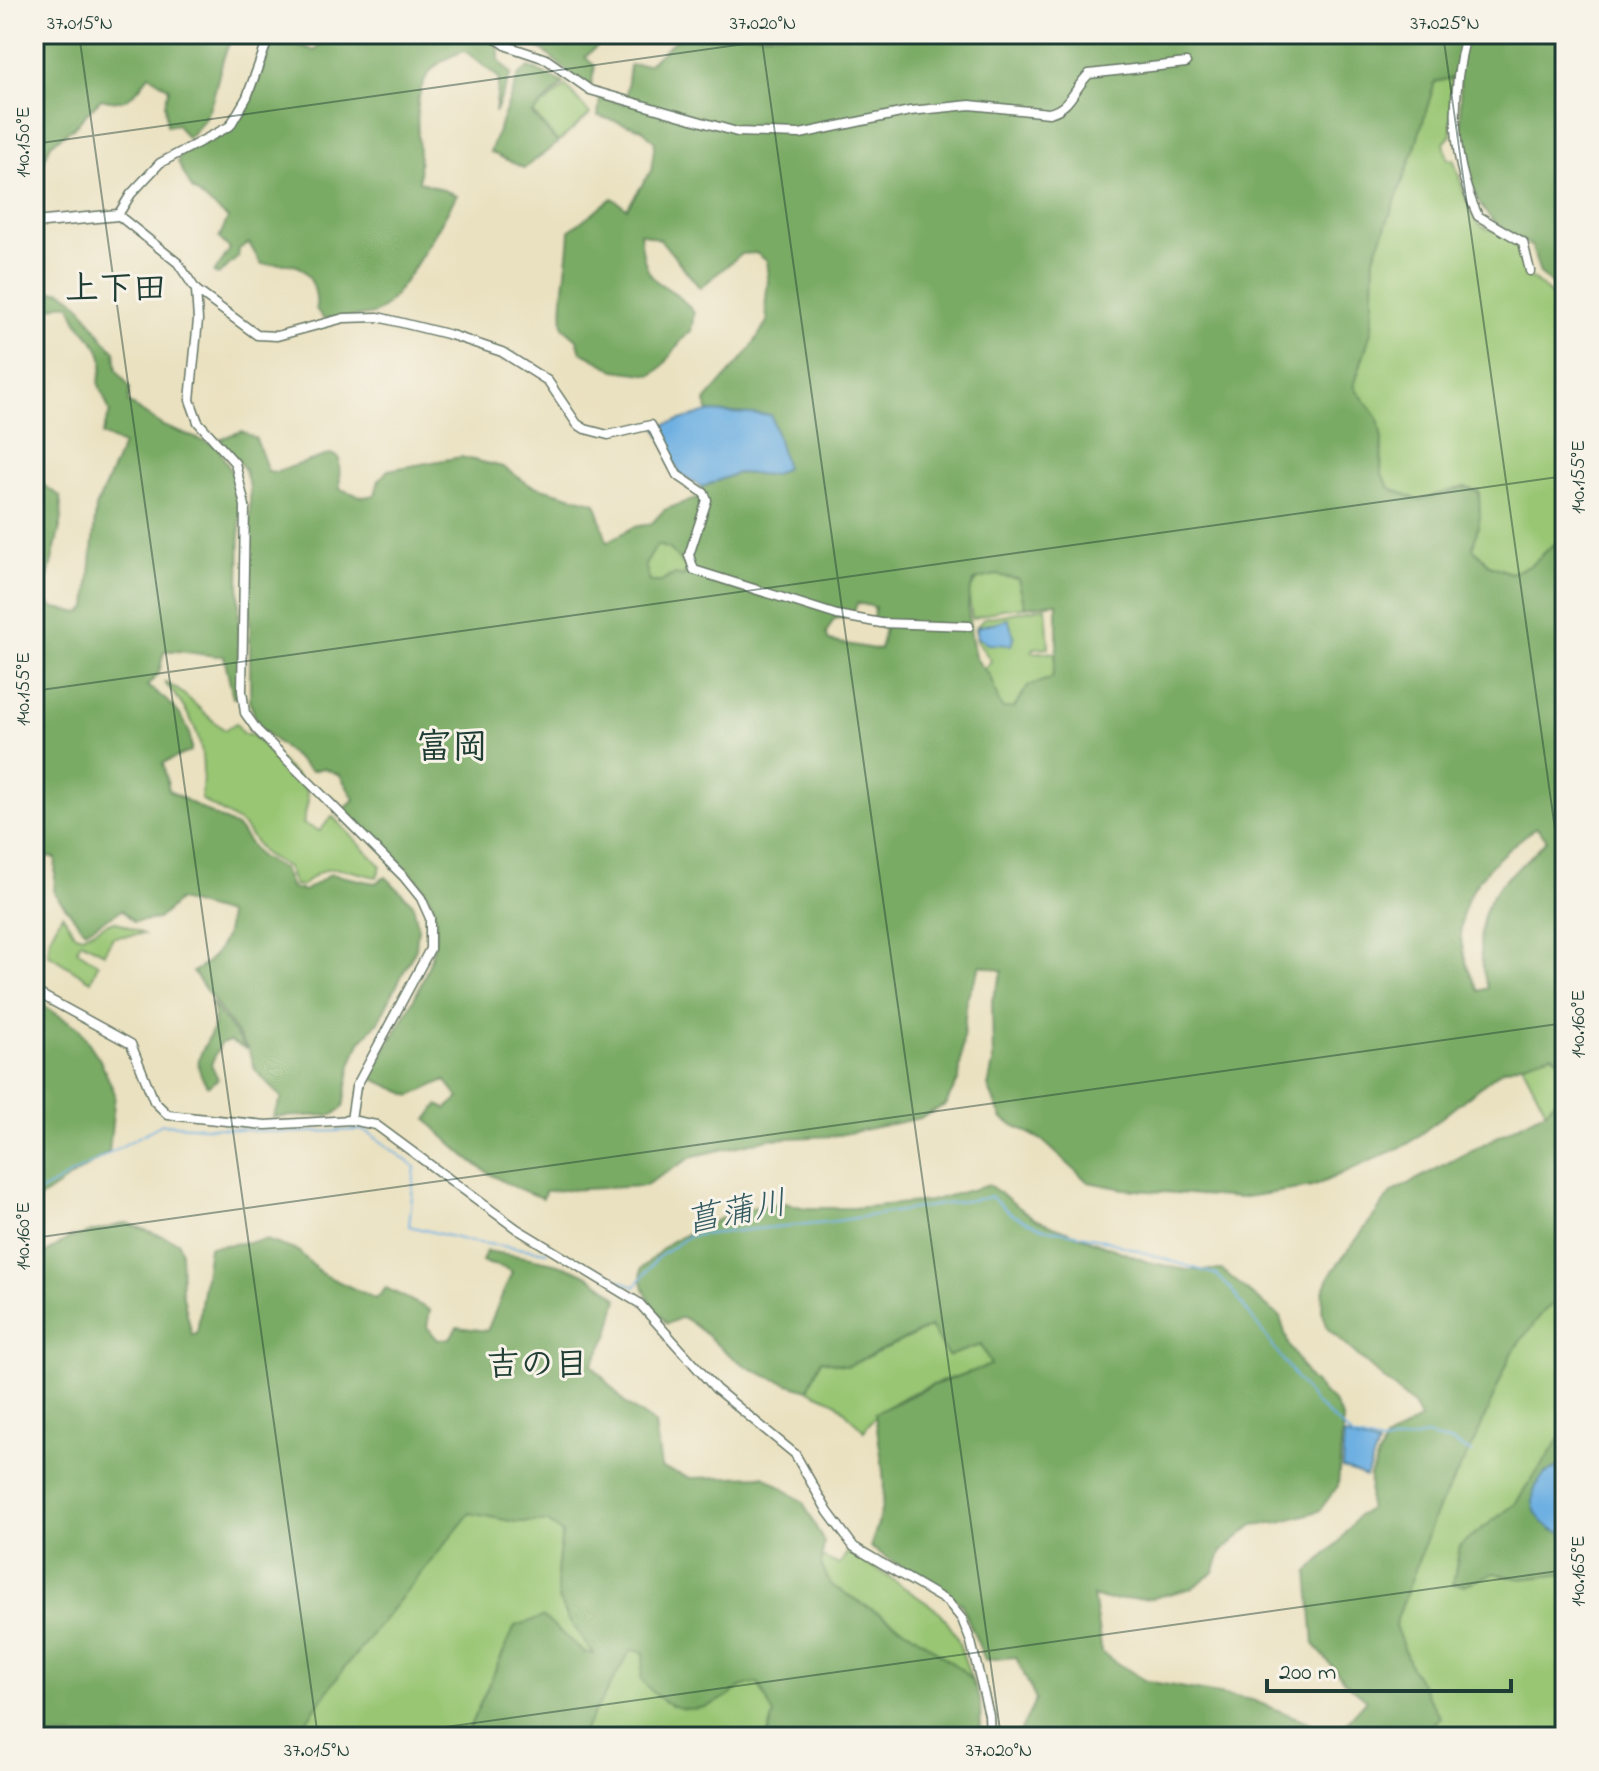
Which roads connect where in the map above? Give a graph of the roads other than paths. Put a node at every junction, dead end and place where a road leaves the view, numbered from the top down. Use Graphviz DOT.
graph roads {
  1 [pos="270,34"];
  2 [pos="490,34"];
  3 [pos="1466,34"];
  4 [pos="1186,63"];
  5 [pos="118,215"];
  6 [pos="34,223"];
  7 [pos="1530,271"];
  8 [pos="196,290"];
  9 [pos="969,626"];
  10 [pos="34,991"];
  11 [pos="351,1120"];
  12 [pos="990,1737"];
  1 -- 5 [label="street"];
  2 -- 4 [label="street"];
  3 -- 7 [label="street"];
  5 -- 6 [label="street"];
  5 -- 8 [label="street"];
  8 -- 9 [label="street"];
  8 -- 11 [label="street"];
  10 -- 11 [label="street"];
  11 -- 12 [label="street"];
}
